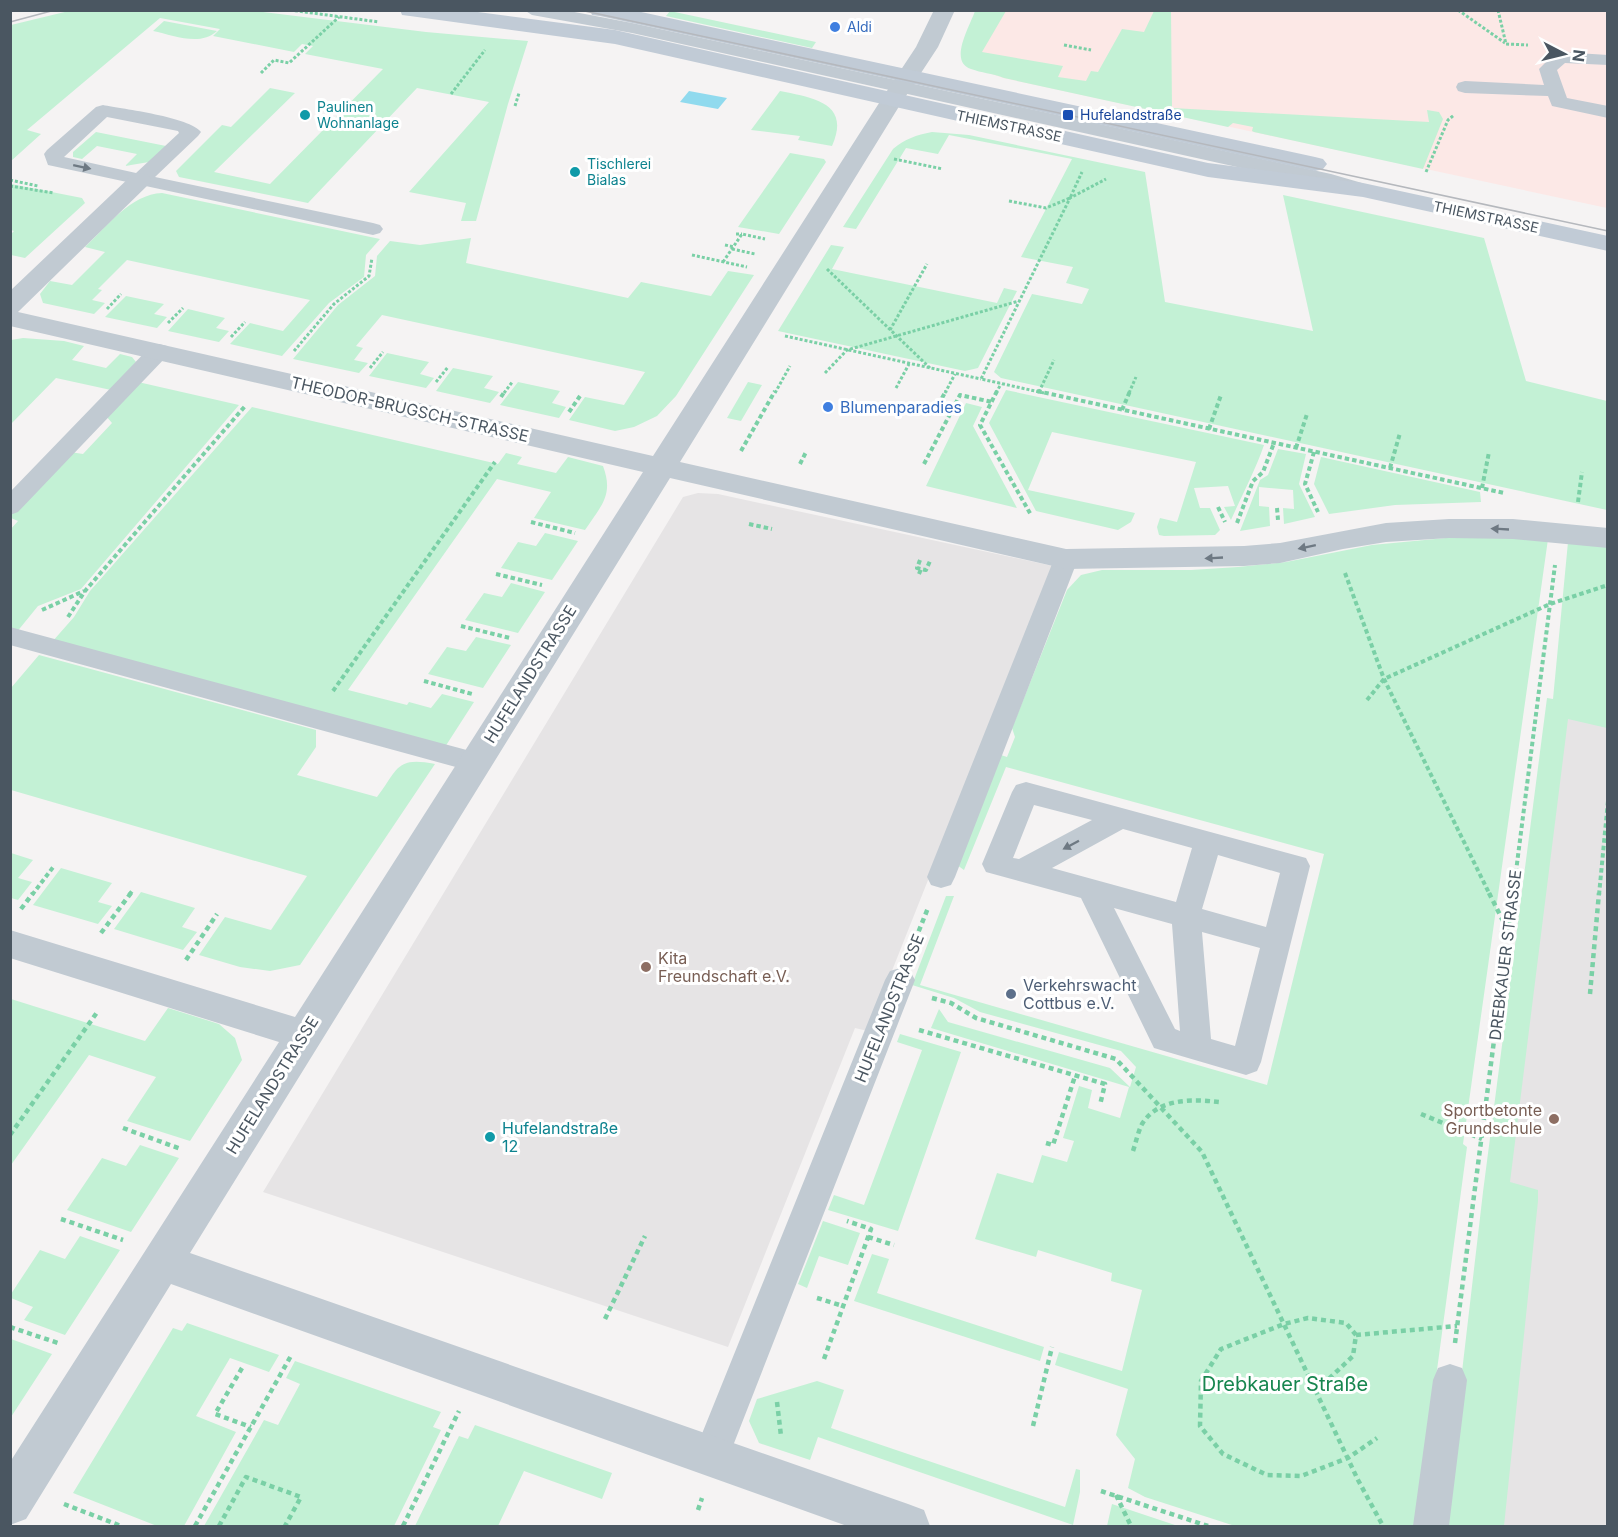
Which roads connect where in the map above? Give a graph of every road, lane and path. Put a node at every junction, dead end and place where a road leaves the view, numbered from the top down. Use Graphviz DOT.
graph roads {
  1 [pos="410,10"];
  2 [pos="532,10"];
  3 [pos="600,10"];
  4 [pos="945,10"];
  5 [pos="1458,10"];
  6 [pos="1498,10"];
  7 [pos="339,17"];
  8 [pos="492,44"];
  9 [pos="1506,44"];
  10 [pos="1064,45"];
  11 [pos="1091,50"];
  12 [pos="1561,57"];
  13 [pos="1608,60"];
  14 [pos="261,73"];
  15 [pos="900,87"];
  16 [pos="1465,87"];
  17 [pos="1556,91"];
  18 [pos="519,93"];
  19 [pos="451,94"];
  20 [pos="515,106"];
  21 [pos="1608,112"];
  22 [pos="1455,114"];
  23 [pos="889,159"];
  24 [pos="943,169"];
  25 [pos="1426,173"];
  26 [pos="1108,178"];
  27 [pos="10,180"];
  28 [pos="140,180"];
  29 [pos="32,184"];
  30 [pos="10,186"];
  31 [pos="61,193"];
  32 [pos="1070,198"];
  33 [pos="1009,201"];
  34 [pos="1608,226"];
  35 [pos="373,229"];
  36 [pos="736,234"];
  37 [pos="742,234"];
  38 [pos="774,240"];
  39 [pos="1608,244"];
  40 [pos="725,245"];
  41 [pos="734,247"];
  42 [pos="372,255"];
  43 [pos="692,255"];
  44 [pos="723,262"];
  45 [pos="927,264"];
  46 [pos="824,266"];
  47 [pos="755,269"];
  48 [pos="1020,300"];
  49 [pos="10,306"];
  50 [pos="10,318"];
  51 [pos="890,330"];
  52 [pos="782,335"];
  53 [pos="896,336"];
  54 [pos="847,350"];
  55 [pos="159,351"];
  56 [pos="292,352"];
  57 [pos="1054,360"];
  58 [pos="909,363"];
  59 [pos="790,366"];
  60 [pos="448,367"];
  61 [pos="930,368"];
  62 [pos="825,373"];
  63 [pos="955,374"];
  64 [pos="1136,377"];
  65 [pos="981,380"];
  66 [pos="513,381"];
  67 [pos="435,384"];
  68 [pos="1001,384"];
  69 [pos="896,388"];
  70 [pos="1039,392"];
  71 [pos="1221,395"];
  72 [pos="580,396"];
  73 [pos="253,397"];
  74 [pos="500,398"];
  75 [pos="942,398"];
  76 [pos="992,402"];
  77 [pos="1122,410"];
  78 [pos="567,413"];
  79 [pos="1307,414"];
  80 [pos="1209,429"];
  81 [pos="1400,433"];
  82 [pos="1274,443"];
  83 [pos="1296,448"];
  84 [pos="740,452"];
  85 [pos="806,452"];
  86 [pos="1314,452"];
  87 [pos="1489,452"];
  88 [pos="497,459"];
  89 [pos="924,464"];
  90 [pos="799,465"];
  91 [pos="660,466"];
  92 [pos="1390,468"];
  93 [pos="1582,472"];
  94 [pos="1482,488"];
  95 [pos="1505,493"];
  96 [pos="10,507"];
  97 [pos="1218,507"];
  98 [pos="1577,508"];
  99 [pos="1322,520"];
  100 [pos="531,522"];
  101 [pos="749,524"];
  102 [pos="1227,527"];
  103 [pos="1235,528"];
  104 [pos="774,530"];
  105 [pos="576,533"];
  106 [pos="1608,538"];
  107 [pos="1066,559"];
  108 [pos="1556,561"];
  109 [pos="1341,563"];
  110 [pos="918,564"];
  111 [pos="927,567"];
  112 [pos="921,569"];
  113 [pos="496,574"];
  114 [pos="919,574"];
  115 [pos="543,585"];
  116 [pos="1608,585"];
  117 [pos="1550,604"];
  118 [pos="461,626"];
  119 [pos="10,636"];
  120 [pos="520,641"];
  121 [pos="44,645"];
  122 [pos="1384,679"];
  123 [pos="423,681"];
  124 [pos="475,695"];
  125 [pos="1367,700"];
  126 [pos="313,719"];
  127 [pos="474,762"];
  128 [pos="1608,801"];
  129 [pos="1120,818"];
  130 [pos="1208,842"];
  131 [pos="54,866"];
  132 [pos="1022,871"];
  133 [pos="940,877"];
  134 [pos="133,890"];
  135 [pos="1091,890"];
  136 [pos="21,909"];
  137 [pos="218,914"];
  138 [pos="1186,916"];
  139 [pos="1508,930"];
  140 [pos="100,934"];
  141 [pos="1276,941"];
  142 [pos="10,944"];
  143 [pos="185,960"];
  144 [pos="898,984"];
  145 [pos="1590,994"];
  146 [pos="104,1003"];
  147 [pos="918,1030"];
  148 [pos="304,1035"];
  149 [pos="1197,1048"];
  150 [pos="1075,1076"];
  151 [pos="1219,1102"];
  152 [pos="1100,1105"];
  153 [pos="1161,1107"];
  154 [pos="1421,1114"];
  155 [pos="123,1128"];
  156 [pos="10,1135"];
  157 [pos="1482,1139"];
  158 [pos="1046,1143"];
  159 [pos="1133,1151"];
  160 [pos="191,1152"];
  161 [pos="61,1219"];
  162 [pos="645,1236"];
  163 [pos="894,1245"];
  164 [pos="147,1252"];
  165 [pos="605,1319"];
  166 [pos="1284,1324"];
  167 [pos="1457,1326"];
  168 [pos="10,1327"];
  169 [pos="1356,1335"];
  170 [pos="65,1346"];
  171 [pos="1052,1347"];
  172 [pos="295,1348"];
  173 [pos="824,1359"];
  174 [pos="242,1368"];
  175 [pos="1450,1380"];
  176 [pos="1316,1391"];
  177 [pos="776,1396"];
  178 [pos="462,1407"];
  179 [pos="1033,1426"];
  180 [pos="251,1427"];
  181 [pos="1377,1438"];
  182 [pos="782,1440"];
  183 [pos="711,1456"];
  184 [pos="1348,1458"];
  185 [pos="1101,1491"];
  186 [pos="1116,1495"];
  187 [pos="55,1501"];
  188 [pos="10,1503"];
  189 [pos="121,1527"];
  190 [pos="195,1527"];
  191 [pos="219,1527"];
  192 [pos="285,1527"];
  193 [pos="403,1527"];
  194 [pos="908,1527"];
  195 [pos="1131,1527"];
  196 [pos="1208,1527"];
  197 [pos="1383,1527"];
  198 [pos="1431,1527"];
  1 -- 15 [label="main road, THIEMSTRASSE"];
  2 -- 15 [label="lane"];
  3 -- 15 [label="main road, THIEMSTRASSE"];
  4 -- 15 [label="street, HUFELANDSTRASSE"];
  5 -- 9 [label="path"];
  6 -- 9 [label="path"];
  7 -- 14 [label="path"];
  8 -- 19 [label="path"];
  9 -- 12 [label="path"];
  10 -- 11 [label="path"];
  12 -- 13 [label="lane"];
  12 -- 17 [label="lane"];
  15 -- 34 [label="main road, THIEMSTRASSE"];
  15 -- 39 [label="main road, THIEMSTRASSE"];
  15 -- 91 [label="street, HUFELANDSTRASSE"];
  16 -- 17 [label="lane"];
  17 -- 21 [label="lane"];
  18 -- 20 [label="path"];
  22 -- 25 [label="path"];
  23 -- 24 [label="path"];
  26 -- 32 [label="path"];
  27 -- 29 [label="path"];
  28 -- 28 [label="lane, one-way"];
  28 -- 35 [label="lane"];
  28 -- 49 [label="street"];
  30 -- 31 [label="path"];
  32 -- 33 [label="path"];
  32 -- 48 [label="path"];
  36 -- 37 [label="path"];
  37 -- 38 [label="path"];
  37 -- 41 [label="path"];
  40 -- 41 [label="path"];
  41 -- 44 [label="path"];
  42 -- 56 [label="path"];
  43 -- 44 [label="path"];
  44 -- 47 [label="path"];
  45 -- 51 [label="path"];
  46 -- 51 [label="path"];
  48 -- 53 [label="path"];
  48 -- 65 [label="path"];
  50 -- 55 [label="street, THEODOR-BRUGSCH-STRASSE"];
  51 -- 53 [label="path"];
  52 -- 54 [label="path"];
  53 -- 54 [label="path"];
  53 -- 61 [label="path"];
  54 -- 58 [label="path"];
  54 -- 62 [label="path"];
  55 -- 91 [label="street, THEODOR-BRUGSCH-STRASSE"];
  55 -- 96 [label="lane"];
  57 -- 70 [label="path"];
  58 -- 61 [label="path"];
  58 -- 69 [label="path"];
  59 -- 84 [label="path"];
  60 -- 67 [label="path"];
  61 -- 63 [label="path"];
  63 -- 65 [label="path"];
  63 -- 75 [label="path"];
  64 -- 77 [label="path"];
  65 -- 68 [label="path"];
  66 -- 74 [label="path"];
  68 -- 70 [label="path"];
  68 -- 76 [label="path"];
  70 -- 77 [label="path"];
  71 -- 80 [label="path"];
  72 -- 78 [label="path"];
  73 -- 121 [label="path"];
  76 -- 89 [label="path"];
  76 -- 107 [label="path"];
  77 -- 80 [label="path"];
  79 -- 83 [label="path"];
  80 -- 82 [label="path"];
  81 -- 92 [label="path"];
  82 -- 83 [label="path"];
  82 -- 103 [label="path"];
  83 -- 86 [label="path"];
  85 -- 90 [label="path"];
  86 -- 92 [label="path"];
  86 -- 99 [label="path"];
  87 -- 94 [label="path"];
  88 -- 126 [label="path"];
  91 -- 107 [label="street"];
  91 -- 127 [label="street, HUFELANDSTRASSE"];
  92 -- 94 [label="path"];
  93 -- 98 [label="path"];
  94 -- 95 [label="path"];
  97 -- 102 [label="path"];
  100 -- 105 [label="path"];
  101 -- 104 [label="path"];
  106 -- 107 [label="street, one-way"];
  107 -- 133 [label="lane"];
  108 -- 117 [label="path, DREBKAUER STRASSE"];
  109 -- 122 [label="path"];
  110 -- 112 [label="path"];
  111 -- 112 [label="path"];
  112 -- 114 [label="path"];
  113 -- 115 [label="path"];
  116 -- 117 [label="path"];
  117 -- 122 [label="path"];
  117 -- 139 [label="path, DREBKAUER STRASSE"];
  118 -- 120 [label="path"];
  119 -- 121 [label="lane"];
  121 -- 126 [label="lane"];
  122 -- 125 [label="path"];
  122 -- 139 [label="path"];
  123 -- 124 [label="path"];
  126 -- 127 [label="lane"];
  127 -- 148 [label="street, HUFELANDSTRASSE"];
  128 -- 145 [label="path"];
  129 -- 130 [label="lane"];
  129 -- 132 [label="lane, one-way"];
  129 -- 132 [label="lane"];
  130 -- 138 [label="lane"];
  130 -- 141 [label="lane"];
  131 -- 136 [label="path"];
  132 -- 135 [label="lane"];
  133 -- 144 [label="path, HUFELANDSTRASSE"];
  134 -- 140 [label="path"];
  135 -- 138 [label="lane"];
  135 -- 149 [label="lane"];
  137 -- 143 [label="path"];
  138 -- 141 [label="lane"];
  138 -- 149 [label="lane"];
  139 -- 157 [label="path, DREBKAUER STRASSE"];
  141 -- 149 [label="lane"];
  142 -- 148 [label="street"];
  144 -- 153 [label="path"];
  144 -- 183 [label="lane, HUFELANDSTRASSE"];
  146 -- 156 [label="path"];
  147 -- 150 [label="path"];
  148 -- 164 [label="street, HUFELANDSTRASSE"];
  150 -- 152 [label="path"];
  150 -- 158 [label="path"];
  151 -- 153 [label="path"];
  153 -- 159 [label="path"];
  153 -- 166 [label="path"];
  154 -- 157 [label="path"];
  155 -- 160 [label="path"];
  157 -- 167 [label="path, DREBKAUER STRASSE"];
  161 -- 164 [label="path"];
  162 -- 165 [label="path"];
  163 -- 173 [label="path"];
  164 -- 183 [label="street"];
  164 -- 188 [label="street, HUFELANDSTRASSE"];
  166 -- 169 [label="path"];
  166 -- 176 [label="path"];
  166 -- 184 [label="path"];
  167 -- 169 [label="path"];
  167 -- 175 [label="path, DREBKAUER STRASSE"];
  168 -- 170 [label="path"];
  169 -- 176 [label="path"];
  171 -- 179 [label="path"];
  172 -- 180 [label="path"];
  174 -- 180 [label="path"];
  175 -- 198 [label="lane"];
  176 -- 184 [label="path"];
  177 -- 182 [label="path"];
  178 -- 193 [label="path"];
  180 -- 190 [label="path"];
  181 -- 184 [label="path"];
  183 -- 194 [label="street"];
  184 -- 197 [label="path"];
  185 -- 186 [label="path"];
  186 -- 195 [label="path"];
  186 -- 196 [label="path"];
  187 -- 189 [label="path"];
  191 -- 192 [label="path"];
}
